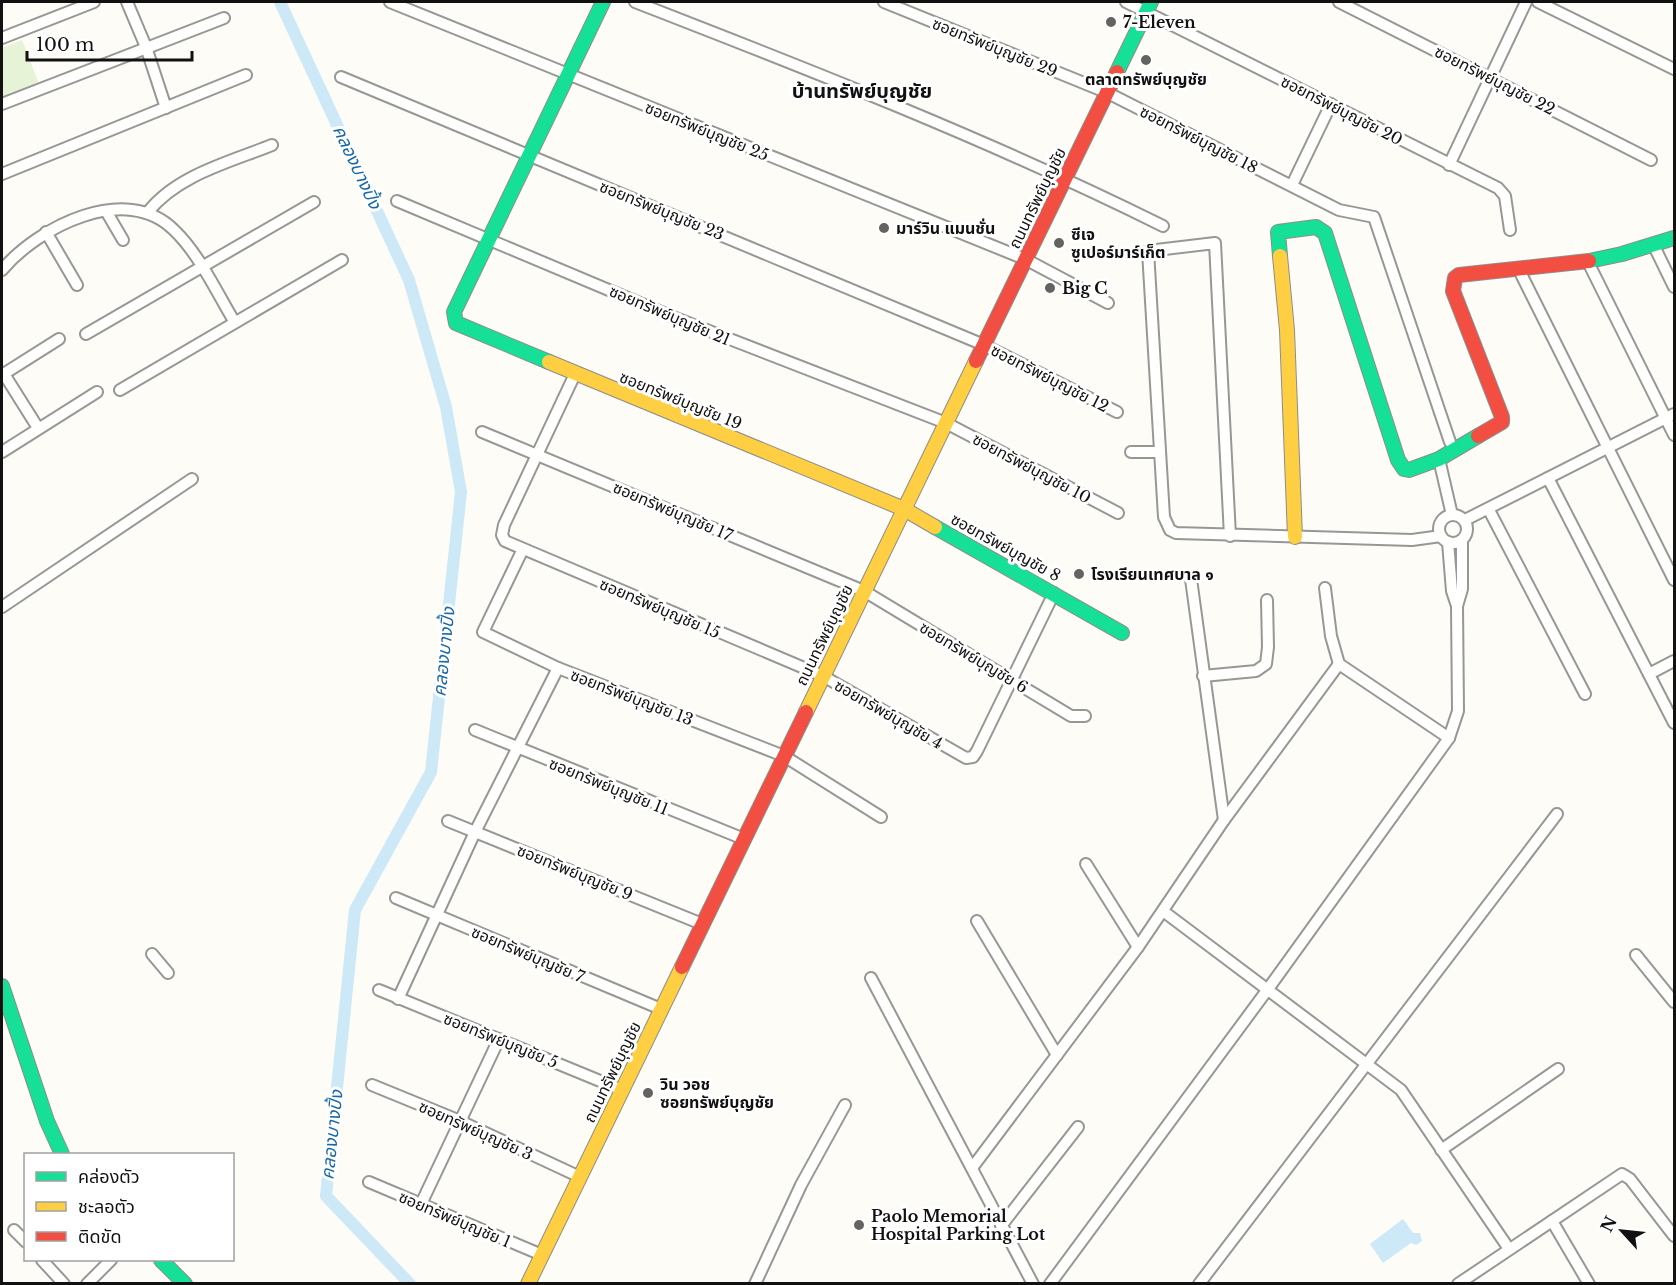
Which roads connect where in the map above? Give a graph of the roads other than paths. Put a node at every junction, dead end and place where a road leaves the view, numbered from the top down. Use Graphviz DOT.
graph roads {
  1 [pos="94,2"];
  2 [pos="127,2"];
  3 [pos="390,2"];
  4 [pos="603,2"];
  5 [pos="635,2"];
  6 [pos="884,2"];
  7 [pos="1126,2"];
  8 [pos="1339,2"];
  9 [pos="1526,2"];
  10 [pos="1538,2"];
  11 [pos="1149,6"];
  12 [pos="224,18"];
  13 [pos="2,38"];
  14 [pos="146,47"];
  15 [pos="1674,69"];
  16 [pos="246,75"];
  17 [pos="568,75"];
  18 [pos="341,77"];
  19 [pos="1490,78"];
  20 [pos="1106,92"];
  21 [pos="2,104"];
  22 [pos="1331,104"];
  23 [pos="166,108"];
  24 [pos="272,145"];
  25 [pos="527,156"];
  26 [pos="1651,160"];
  27 [pos="1449,165"];
  28 [pos="2,174"];
  29 [pos="1065,177"];
  30 [pos="1292,185"];
  31 [pos="397,201"];
  32 [pos="314,202"];
  33 [pos="106,211"];
  34 [pos="148,212"];
  35 [pos="1163,226"];
  36 [pos="1510,230"];
  37 [pos="46,232"];
  38 [pos="491,238"];
  39 [pos="1674,238"];
  40 [pos="123,240"];
  41 [pos="1654,246"];
  42 [pos="1025,259"];
  43 [pos="342,260"];
  44 [pos="1588,262"];
  45 [pos="201,267"];
  46 [pos="2,270"];
  47 [pos="1519,270"];
  48 [pos="77,285"];
  49 [pos="1674,286"];
  50 [pos="1108,303"];
  51 [pos="234,321"];
  52 [pos="86,334"];
  53 [pos="59,339"];
  54 [pos="984,345"];
  55 [pos="3,374"];
  56 [pos="575,374"];
  57 [pos="120,390"];
  58 [pos="97,392"];
  59 [pos="1117,412"];
  60 [pos="1670,417"];
  61 [pos="946,423"];
  62 [pos="38,428"];
  63 [pos="482,432"];
  64 [pos="1674,435"];
  65 [pos="1450,442"];
  66 [pos="1607,447"];
  67 [pos="2,452"];
  68 [pos="1131,452"];
  69 [pos="1160,452"];
  70 [pos="538,456"];
  71 [pos="1439,459"];
  72 [pos="1548,478"];
  73 [pos="192,479"];
  74 [pos="904,508"];
  75 [pos="1489,510"];
  76 [pos="1118,513"];
  77 [pos="1452,515"];
  78 [pos="1465,520"];
  79 [pos="1230,536"];
  80 [pos="1295,537"];
  81 [pos="1445,539"];
  82 [pos="1462,540"];
  83 [pos="522,551"];
  84 [pos="1191,579"];
  85 [pos="1674,580"];
  86 [pos="1325,588"];
  87 [pos="864,591"];
  88 [pos="1054,593"];
  89 [pos="1267,600"];
  90 [pos="1457,606"];
  91 [pos="2,607"];
  92 [pos="1122,633"];
  93 [pos="1674,661"];
  94 [pos="1339,664"];
  95 [pos="558,668"];
  96 [pos="1649,674"];
  97 [pos="1203,675"];
  98 [pos="823,676"];
  99 [pos="1011,679"];
  100 [pos="1585,694"];
  101 [pos="1085,716"];
  102 [pos="1674,723"];
  103 [pos="475,730"];
  104 [pos="1449,738"];
  105 [pos="516,749"];
  106 [pos="784,756"];
  107 [pos="1557,814"];
  108 [pos="882,817"];
  109 [pos="1224,820"];
  110 [pos="448,821"];
  111 [pos="476,832"];
  112 [pos="744,839"];
  113 [pos="1086,864"];
  114 [pos="396,897"];
  115 [pos="1163,911"];
  116 [pos="438,915"];
  117 [pos="976,921"];
  118 [pos="702,924"];
  119 [pos="1137,947"];
  120 [pos="152,954"];
  121 [pos="1636,955"];
  122 [pos="168,972"];
  123 [pos="871,978"];
  124 [pos="2,986"];
  125 [pos="1268,989"];
  126 [pos="379,990"];
  127 [pos="398,999"];
  128 [pos="1674,1002"];
  129 [pos="661,1009"];
  130 [pos="499,1039"];
  131 [pos="1057,1055"];
  132 [pos="1366,1063"];
  133 [pos="1558,1069"];
  134 [pos="372,1084"];
  135 [pos="622,1090"];
  136 [pos="845,1104"];
  137 [pos="460,1121"];
  138 [pos="1078,1127"];
  139 [pos="1441,1150"];
  140 [pos="61,1153"];
  141 [pos="972,1168"];
  142 [pos="580,1177"];
  143 [pos="369,1182"];
  144 [pos="421,1204"];
  145 [pos="1552,1221"];
  146 [pos="1001,1226"];
  147 [pos="14,1230"];
  148 [pos="1674,1236"];
  149 [pos="24,1240"];
  150 [pos="1509,1249"];
  151 [pos="542,1256"];
  152 [pos="43,1261"];
  153 [pos="110,1261"];
  154 [pos="162,1261"];
  155 [pos="64,1284"];
  156 [pos="87,1284"];
  157 [pos="185,1284"];
  158 [pos="528,1284"];
  159 [pos="754,1284"];
  160 [pos="1033,1284"];
  161 [pos="1050,1284"];
  162 [pos="1199,1284"];
  163 [pos="1458,1284"];
  164 [pos="1589,1284"];
  1 -- 13 [label="street"];
  2 -- 14 [label="street"];
  3 -- 17 [label="street, ซอยทรัพย์บุญชัย 25"];
  4 -- 17 [label="street"];
  5 -- 29 [label="street"];
  6 -- 20 [label="street, ซอยทรัพย์บุญชัย 29"];
  7 -- 11 [label="street, ซอยทรัพย์บุญชัย 20"];
  8 -- 19 [label="street, ซอยทรัพย์บุญชัย 22"];
  9 -- 19 [label="street"];
  10 -- 15 [label="street"];
  11 -- 20 [label="street, ถนนทรัพย์บุญชัย"];
  11 -- 22 [label="street, ซอยทรัพย์บุญชัย 20"];
  12 -- 14 [label="street"];
  14 -- 21 [label="street"];
  14 -- 23 [label="street"];
  16 -- 23 [label="street"];
  17 -- 25 [label="street"];
  17 -- 42 [label="street, ซอยทรัพย์บุญชัย 25"];
  18 -- 25 [label="street, ซอยทรัพย์บุญชัย 23"];
  19 -- 26 [label="street, ซอยทรัพย์บุญชัย 22"];
  19 -- 27 [label="street"];
  20 -- 29 [label="street, ถนนทรัพย์บุญชัย"];
  20 -- 30 [label="street, ซอยทรัพย์บุญชัย 18"];
  22 -- 27 [label="street, ซอยทรัพย์บุญชัย 20"];
  22 -- 30 [label="street"];
  23 -- 28 [label="street"];
  24 -- 34 [label="street"];
  25 -- 38 [label="street"];
  25 -- 54 [label="street, ซอยทรัพย์บุญชัย 23"];
  27 -- 36 [label="street, ซอยทรัพย์บุญชัย 20"];
  29 -- 35 [label="street"];
  29 -- 42 [label="street, ถนนทรัพย์บุญชัย"];
  30 -- 65 [label="street, ซอยทรัพย์บุญชัย 18"];
  31 -- 38 [label="street, ซอยทรัพย์บุญชัย 21"];
  32 -- 45 [label="street"];
  33 -- 34 [label="street"];
  33 -- 37 [label="street"];
  33 -- 40 [label="street"];
  34 -- 45 [label="street"];
  37 -- 46 [label="street"];
  37 -- 48 [label="street"];
  38 -- 56 [label="street, ซอยทรัพย์บุญชัย 19"];
  38 -- 61 [label="street, ซอยทรัพย์บุญชัย 21"];
  39 -- 41 [label="street"];
  41 -- 44 [label="street"];
  41 -- 49 [label="street"];
  42 -- 50 [label="street, ซอยทรัพย์บุญชัย 25"];
  42 -- 54 [label="street, ถนนทรัพย์บุญชัย"];
  43 -- 51 [label="street"];
  44 -- 47 [label="street"];
  44 -- 60 [label="street"];
  45 -- 51 [label="street"];
  45 -- 52 [label="street"];
  47 -- 66 [label="street"];
  47 -- 71 [label="street"];
  51 -- 57 [label="street"];
  53 -- 55 [label="street"];
  54 -- 59 [label="street, ซอยทรัพย์บุญชัย 12"];
  54 -- 61 [label="street, ถนนทรัพย์บุญชัย"];
  55 -- 62 [label="street"];
  56 -- 70 [label="street"];
  56 -- 74 [label="street, ซอยทรัพย์บุญชัย 19"];
  58 -- 62 [label="street"];
  60 -- 64 [label="street"];
  60 -- 66 [label="street"];
  61 -- 74 [label="street, ถนนทรัพย์บุญชัย"];
  61 -- 76 [label="street, ซอยทรัพย์บุญชัย 10"];
  62 -- 67 [label="street"];
  63 -- 70 [label="street, ซอยทรัพย์บุญชัย 17"];
  66 -- 72 [label="street"];
  66 -- 85 [label="street"];
  68 -- 69 [label="street"];
  69 -- 79 [label="street"];
  69 -- 79 [label="street"];
  70 -- 83 [label="street, ซอยทรัพย์บุญชัย 15"];
  70 -- 87 [label="street, ซอยทรัพย์บุญชัย 17"];
  71 -- 77 [label="street"];
  71 -- 80 [label="street"];
  72 -- 75 [label="street"];
  72 -- 96 [label="street"];
  73 -- 91 [label="street"];
  74 -- 87 [label="street, ถนนทรัพย์บุญชัย"];
  74 -- 88 [label="street, ซอยทรัพย์บุญชัย 8"];
  75 -- 78 [label="street"];
  75 -- 100 [label="street"];
  77 -- 78 [label="street"];
  77 -- 81 [label="street"];
  78 -- 82 [label="street"];
  79 -- 80 [label="street"];
  80 -- 81 [label="street"];
  81 -- 82 [label="street"];
  81 -- 90 [label="street"];
  82 -- 90 [label="street"];
  83 -- 95 [label="street, ซอยทรัพย์บุญชัย 13"];
  83 -- 98 [label="street, ซอยทรัพย์บุญชัย 15"];
  84 -- 97 [label="street"];
  86 -- 94 [label="street"];
  87 -- 98 [label="street, ถนนทรัพย์บุญชัย"];
  87 -- 99 [label="street, ซอยทรัพย์บุญชัย 6"];
  88 -- 92 [label="street, ซอยทรัพย์บุญชัย 8"];
  88 -- 99 [label="street"];
  89 -- 97 [label="street"];
  90 -- 104 [label="street"];
  93 -- 96 [label="street"];
  94 -- 104 [label="street"];
  94 -- 109 [label="street"];
  95 -- 105 [label="street"];
  95 -- 106 [label="street, ซอยทรัพย์บุญชัย 13"];
  96 -- 102 [label="street"];
  97 -- 109 [label="street"];
  98 -- 99 [label="street, ซอยทรัพย์บุญชัย 4"];
  98 -- 106 [label="street, ถนนทรัพย์บุญชัย"];
  99 -- 101 [label="street, ซอยทรัพย์บุญชัย 6"];
  103 -- 105 [label="street, ซอยทรัพย์บุญชัย 11"];
  104 -- 125 [label="street"];
  105 -- 111 [label="street"];
  105 -- 112 [label="street, ซอยทรัพย์บุญชัย 11"];
  106 -- 108 [label="street, ซอยทรัพย์บุญชัย 13"];
  106 -- 112 [label="street, ถนนทรัพย์บุญชัย"];
  107 -- 132 [label="street"];
  109 -- 115 [label="street"];
  110 -- 111 [label="street, ซอยทรัพย์บุญชัย 9"];
  111 -- 116 [label="street"];
  111 -- 118 [label="street, ซอยทรัพย์บุญชัย 9"];
  112 -- 118 [label="street, ถนนทรัพย์บุญชัย"];
  113 -- 119 [label="street"];
  114 -- 116 [label="street, ซอยทรัพย์บุญชัย 7"];
  115 -- 119 [label="street"];
  115 -- 125 [label="street"];
  116 -- 127 [label="street"];
  116 -- 129 [label="street, ซอยทรัพย์บุญชัย 7"];
  117 -- 131 [label="street"];
  118 -- 129 [label="street, ถนนทรัพย์บุญชัย"];
  119 -- 131 [label="street"];
  120 -- 122 [label="street"];
  121 -- 128 [label="street"];
  123 -- 141 [label="street"];
  124 -- 140 [label="street"];
  125 -- 132 [label="street"];
  125 -- 161 [label="street"];
  126 -- 127 [label="street, ซอยทรัพย์บุญชัย 5"];
  127 -- 130 [label="street, ซอยทรัพย์บุญชัย 5"];
  129 -- 135 [label="street, ถนนทรัพย์บุญชัย"];
  130 -- 135 [label="street, ซอยทรัพย์บุญชัย 5"];
  130 -- 137 [label="street"];
  131 -- 141 [label="street"];
  132 -- 139 [label="street"];
  132 -- 162 [label="street"];
  133 -- 139 [label="street"];
  134 -- 137 [label="street, ซอยทรัพย์บุญชัย 3"];
  135 -- 142 [label="street, ถนนทรัพย์บุญชัย"];
  136 -- 159 [label="street"];
  137 -- 142 [label="street, ซอยทรัพย์บุญชัย 3"];
  137 -- 144 [label="street"];
  138 -- 146 [label="street"];
  139 -- 150 [label="street"];
  141 -- 146 [label="street"];
  142 -- 151 [label="street, ถนนทรัพย์บุญชัย"];
  143 -- 144 [label="street, ซอยทรัพย์บุญชัย 1"];
  144 -- 151 [label="street, ซอยทรัพย์บุญชัย 1"];
  145 -- 148 [label="street"];
  145 -- 150 [label="street"];
  145 -- 164 [label="street"];
  146 -- 160 [label="street"];
  147 -- 149 [label="street"];
  150 -- 163 [label="street"];
  151 -- 158 [label="street, ถนนทรัพย์บุญชัย"];
  152 -- 155 [label="street"];
  153 -- 156 [label="street"];
  154 -- 157 [label="street"];
}
